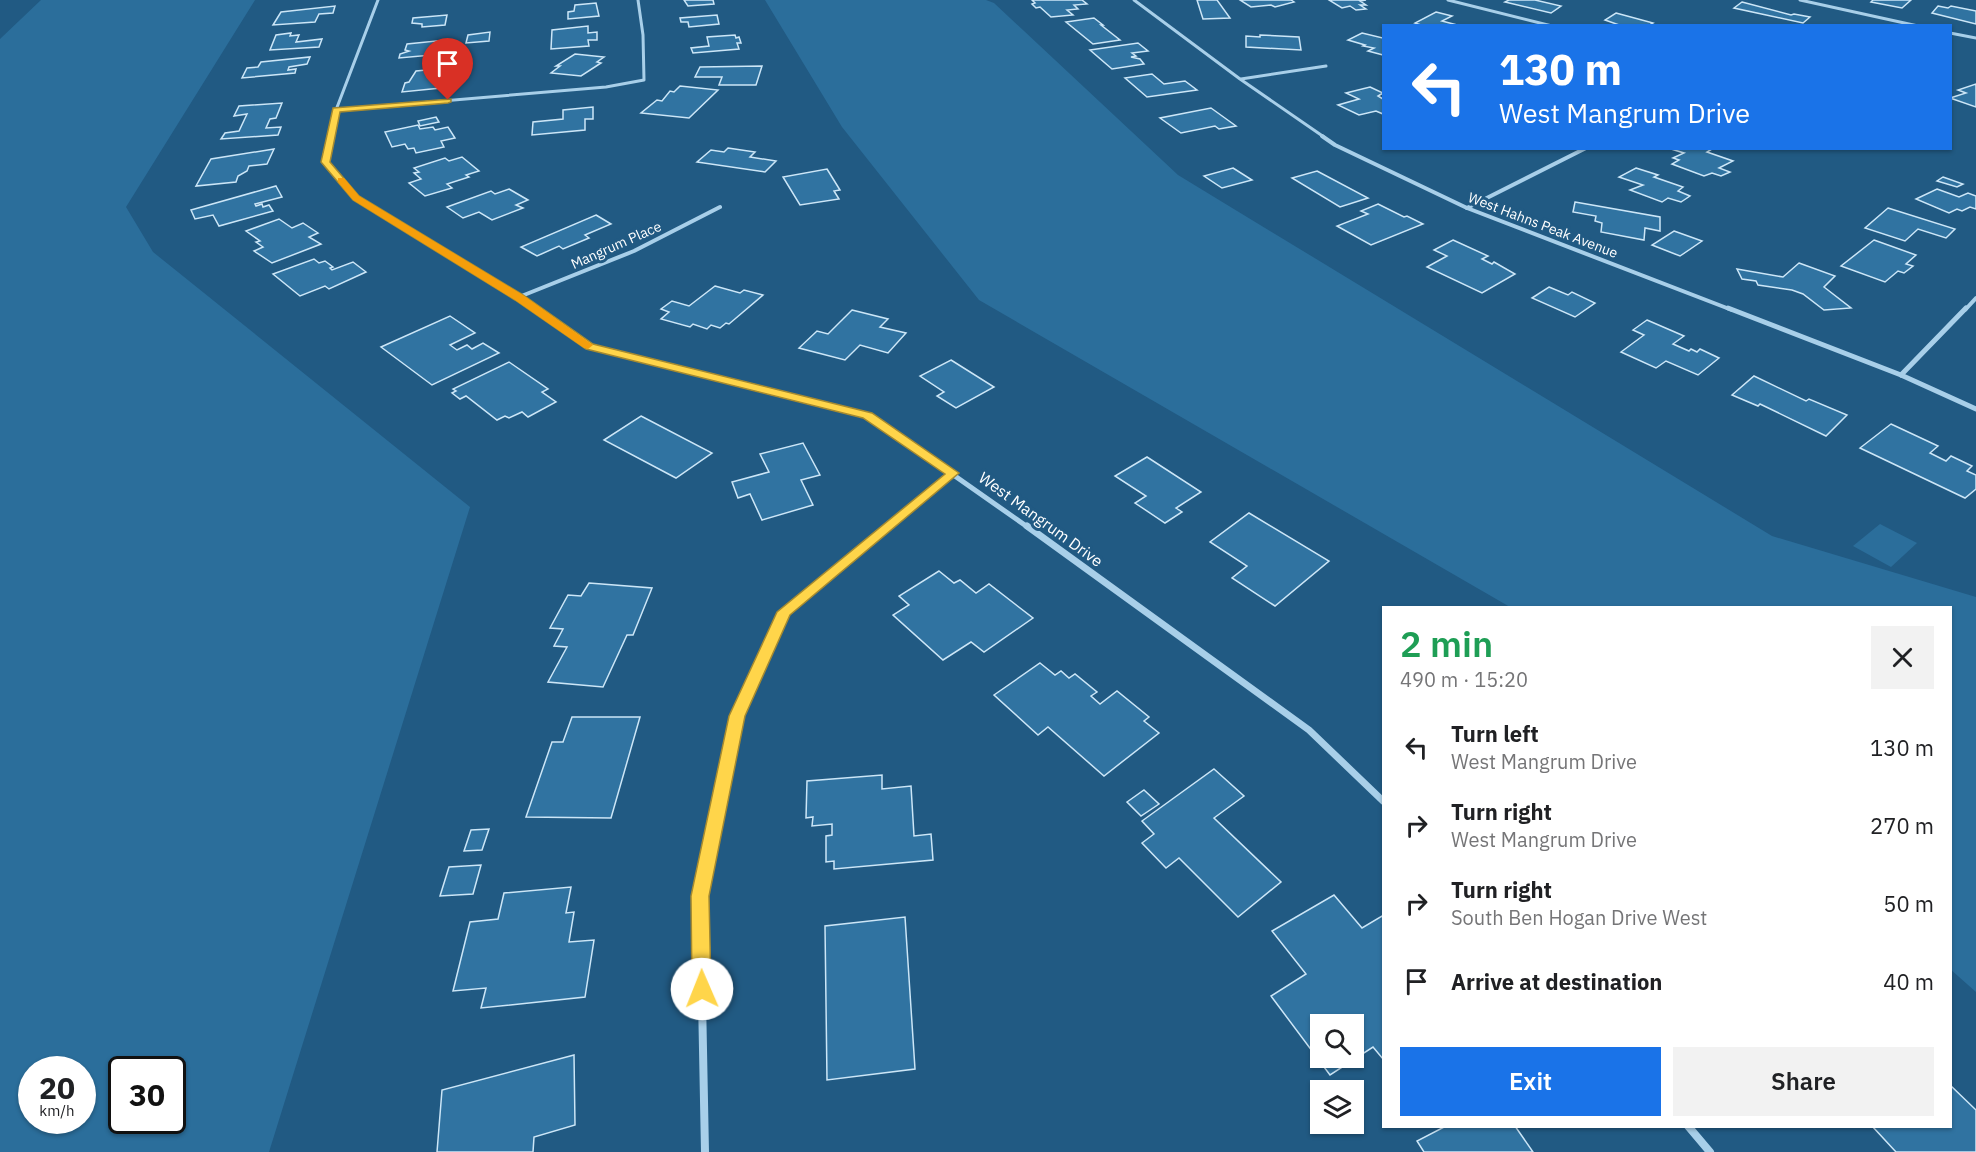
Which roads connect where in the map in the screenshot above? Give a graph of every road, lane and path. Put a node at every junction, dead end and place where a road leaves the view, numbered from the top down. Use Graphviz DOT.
graph roads {
  1 [pos="378,0"];
  2 [pos="638,0"];
  3 [pos="1134,0"];
  4 [pos="1448,0"];
  5 [pos="1800,0"];
  6 [pos="1544,24"];
  7 [pos="1909,24"];
  8 [pos="1952,33"];
  9 [pos="1955,34"];
  10 [pos="1952,36"];
  11 [pos="1976,38"];
  12 [pos="1326,66"];
  13 [pos="1240,79"];
  14 [pos="336,110"];
  15 [pos="1582,150"];
  16 [pos="720,207"];
  17 [pos="1467,208"];
  18 [pos="519,297"];
  19 [pos="1976,298"];
  20 [pos="1901,375"];
  21 [pos="1976,409"];
  22 [pos="953,473"];
  23 [pos="1382,800"];
  24 [pos="1690,1128"];
  25 [pos="705,1152"];
  26 [pos="1710,1152"];
  1 -- 14 [label="street, West Mangrum Drive"];
  2 -- 14 [label="street"];
  3 -- 13 [label="street, West Hahns Peak Avenue"];
  4 -- 6 [label="street"];
  5 -- 7 [label="street"];
  8 -- 9 [label="street"];
  9 -- 10 [label="street"];
  9 -- 11 [label="street"];
  12 -- 13 [label="street"];
  13 -- 17 [label="street, West Hahns Peak Avenue"];
  14 -- 18 [label="street, West Mangrum Drive"];
  15 -- 17 [label="street"];
  16 -- 18 [label="street, Mangrum Place"];
  17 -- 20 [label="street, West Hahns Peak Avenue"];
  18 -- 22 [label="street, West Mangrum Drive"];
  19 -- 20 [label="street"];
  20 -- 21 [label="street, West Hahns Peak Avenue"];
  22 -- 23 [label="street, West Mangrum Drive"];
  22 -- 25 [label="street"];
  24 -- 26 [label="street"];
}
